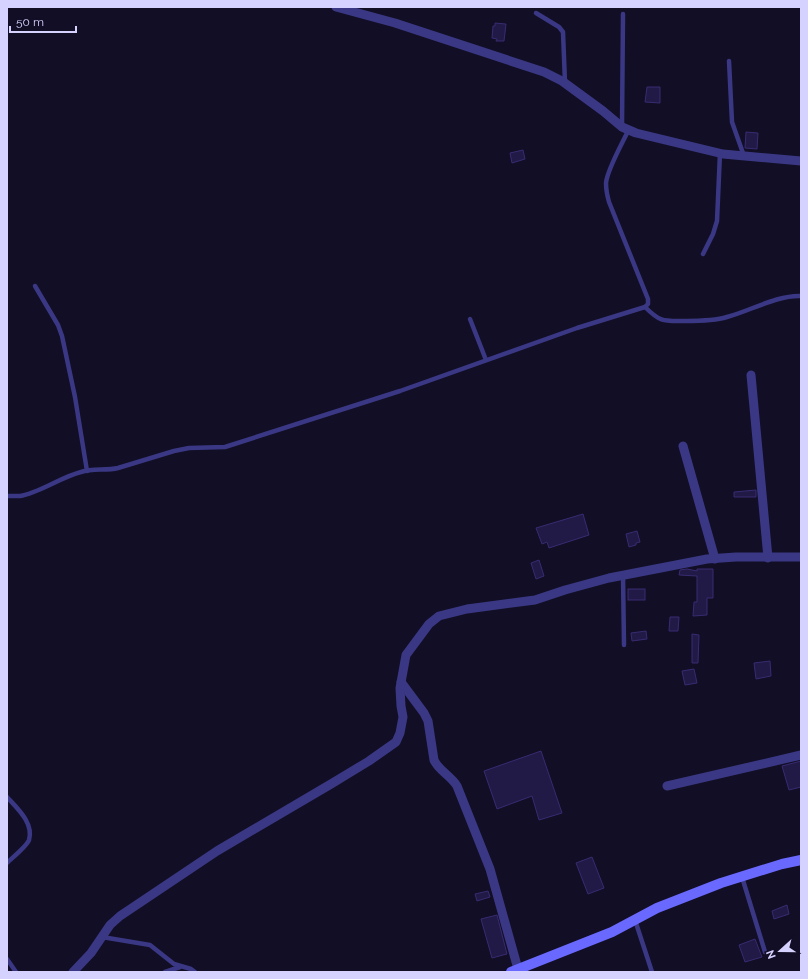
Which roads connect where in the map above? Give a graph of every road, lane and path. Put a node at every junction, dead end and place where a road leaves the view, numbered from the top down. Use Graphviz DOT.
graph roads {
  1 [pos="336,7"];
  2 [pos="536,13"];
  3 [pos="623,14"];
  4 [pos="729,61"];
  5 [pos="565,83"];
  6 [pos="625,128"];
  7 [pos="720,153"];
  8 [pos="744,156"];
  9 [pos="801,161"];
  10 [pos="703,254"];
  11 [pos="36,286"];
  12 [pos="801,296"];
  13 [pos="645,307"];
  14 [pos="470,319"];
  15 [pos="486,360"];
  16 [pos="751,375"];
  17 [pos="683,446"];
  18 [pos="86,471"];
  19 [pos="7,496"];
  20 [pos="801,557"];
  21 [pos="768,558"];
  22 [pos="715,559"];
  23 [pos="623,575"];
  24 [pos="624,645"];
  25 [pos="401,682"];
  26 [pos="801,755"];
  27 [pos="667,786"];
  28 [pos="7,797"];
  29 [pos="801,860"];
  30 [pos="7,863"];
  31 [pos="742,877"];
  32 [pos="635,920"];
  33 [pos="101,937"];
  34 [pos="765,952"];
  35 [pos="7,959"];
  36 [pos="181,966"];
  37 [pos="515,971"];
  38 [pos="16,972"];
  39 [pos="73,972"];
  40 [pos="165,972"];
  41 [pos="195,972"];
  42 [pos="652,972"];
  1 -- 5 [label="street"];
  2 -- 5 [label="lane"];
  3 -- 6 [label="lane"];
  4 -- 8 [label="lane"];
  5 -- 6 [label="street"];
  6 -- 7 [label="street"];
  6 -- 13 [label="lane"];
  7 -- 8 [label="street"];
  7 -- 10 [label="lane"];
  8 -- 9 [label="street"];
  11 -- 18 [label="lane"];
  12 -- 13 [label="lane"];
  13 -- 15 [label="lane"];
  14 -- 15 [label="lane"];
  15 -- 18 [label="lane"];
  16 -- 21 [label="street"];
  17 -- 22 [label="street"];
  18 -- 19 [label="lane"];
  20 -- 21 [label="street"];
  21 -- 22 [label="street"];
  22 -- 23 [label="street"];
  23 -- 24 [label="lane"];
  23 -- 25 [label="street"];
  25 -- 33 [label="street"];
  25 -- 37 [label="street"];
  26 -- 27 [label="street"];
  28 -- 30 [label="lane"];
  29 -- 31 [label="street"];
  31 -- 32 [label="street"];
  31 -- 34 [label="lane"];
  32 -- 37 [label="street"];
  32 -- 42 [label="lane"];
  33 -- 36 [label="lane"];
  33 -- 39 [label="street"];
  35 -- 38 [label="lane"];
  36 -- 40 [label="lane"];
  36 -- 41 [label="lane"];
}
